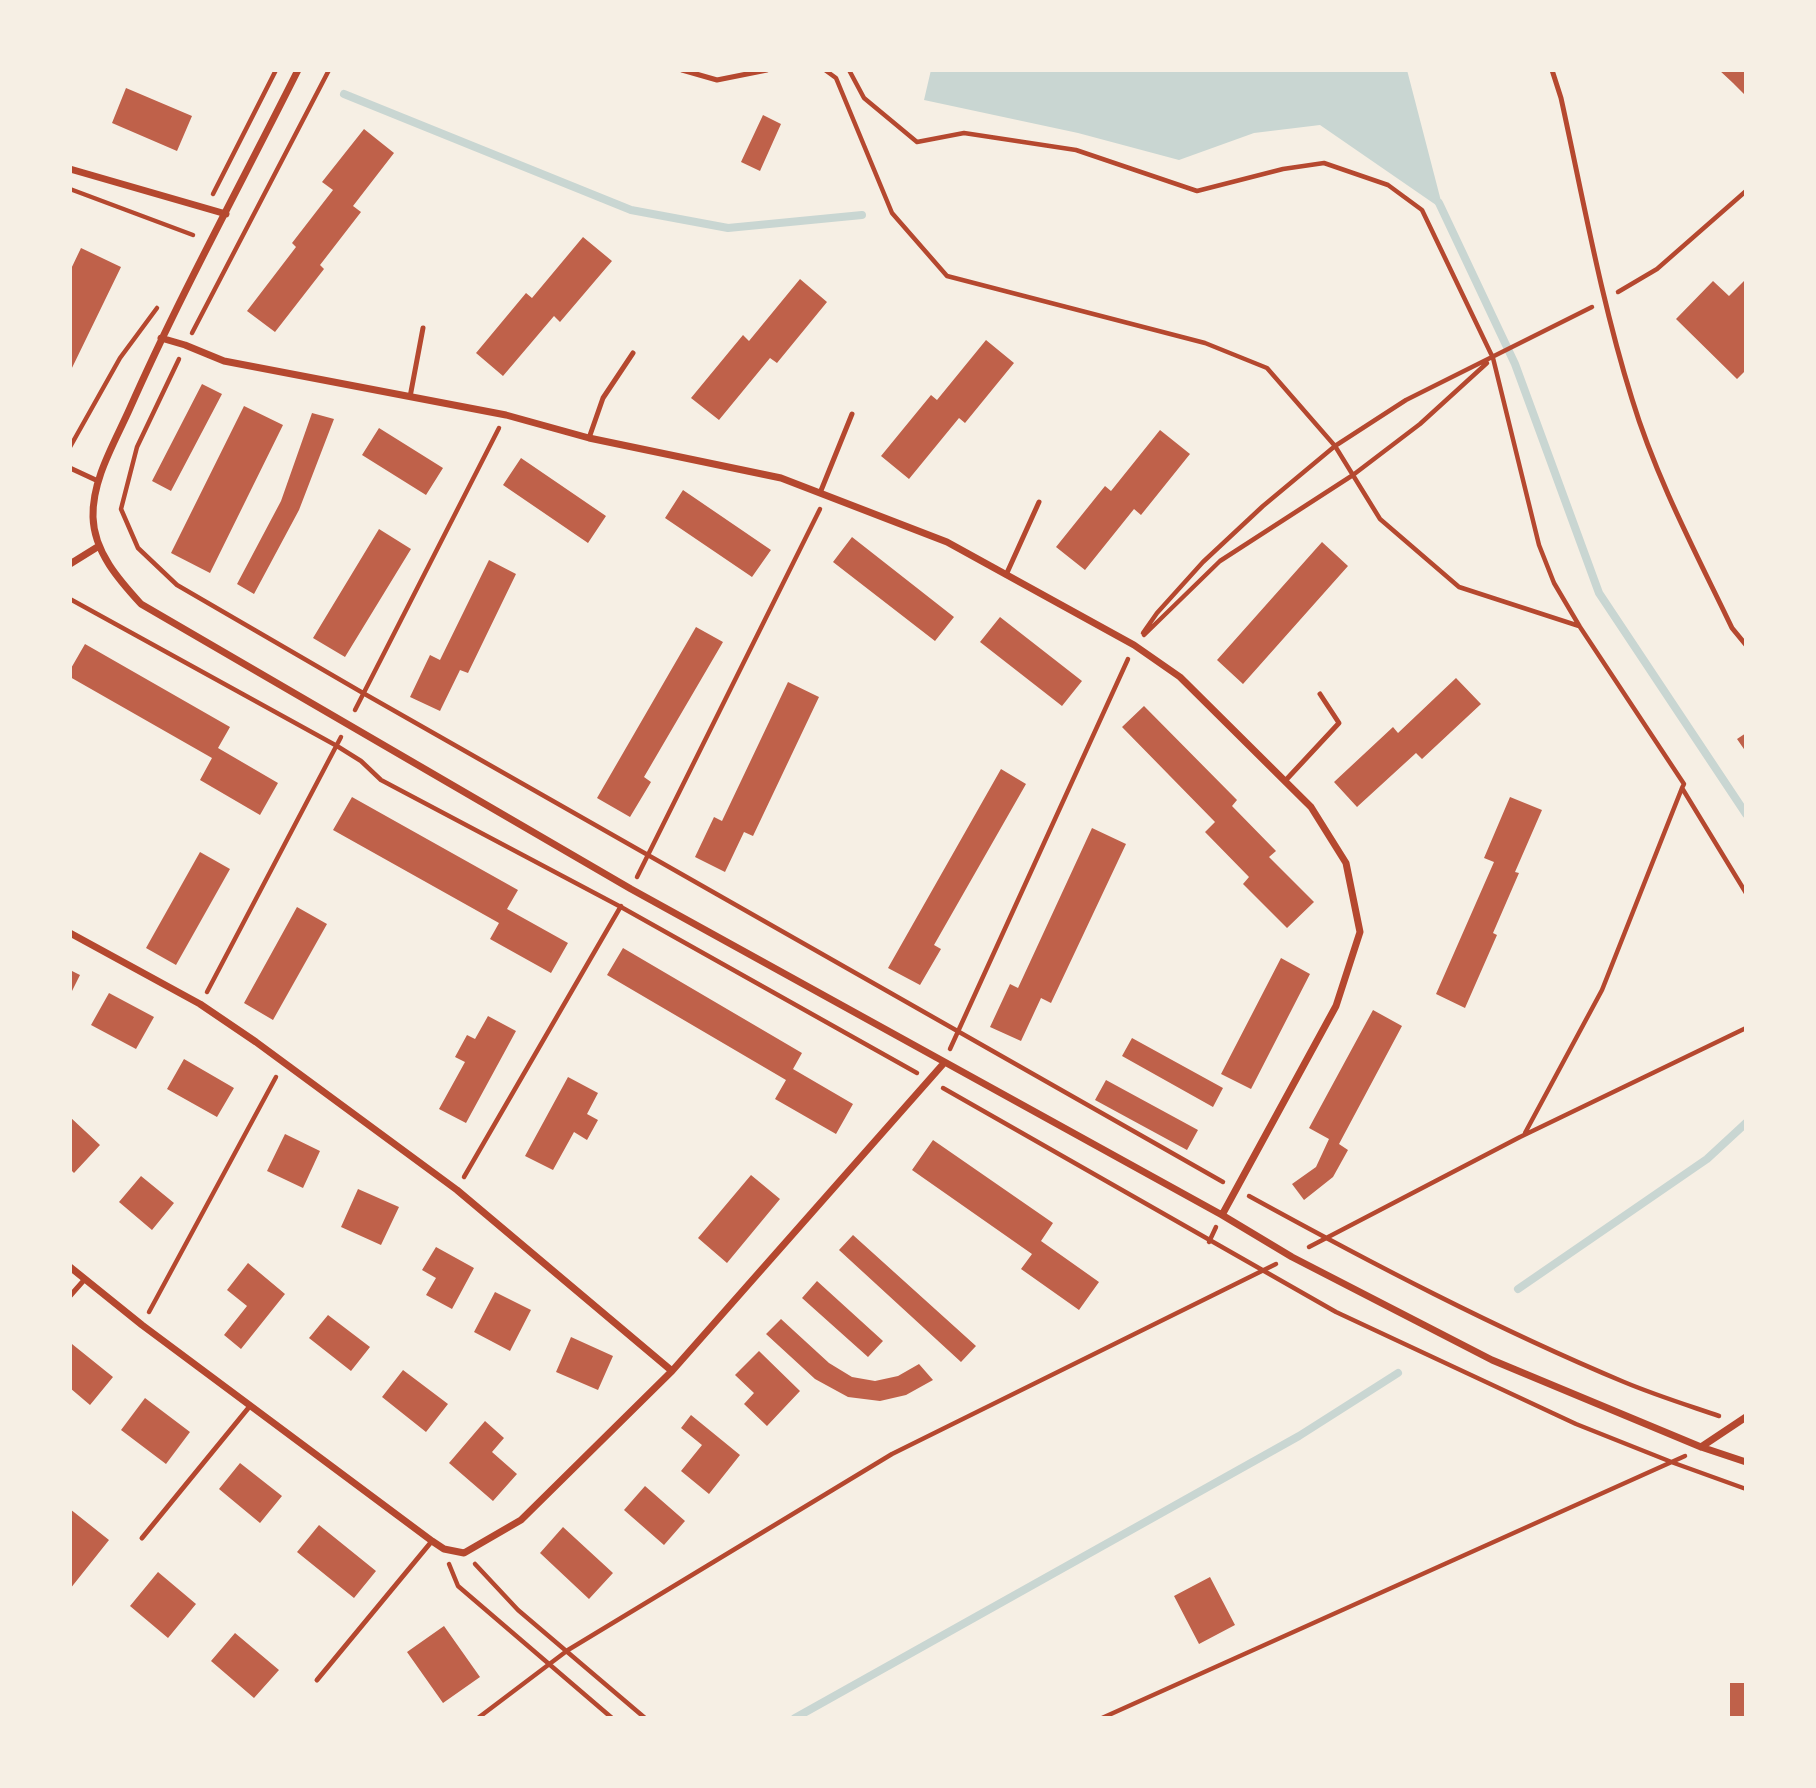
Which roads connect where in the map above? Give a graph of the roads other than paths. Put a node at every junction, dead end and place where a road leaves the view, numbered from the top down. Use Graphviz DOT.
graph roads {
  1 [pos="298,70"];
  2 [pos="682,70"];
  3 [pos="767,70"];
  4 [pos="1552,70"];
  5 [pos="70,169"];
  6 [pos="226,214"];
  7 [pos="423,328"];
  8 [pos="161,338"];
  9 [pos="633,353"];
  10 [pos="410,397"];
  11 [pos="852,414"];
  12 [pos="589,438"];
  13 [pos="70,468"];
  14 [pos="98,481"];
  15 [pos="823,494"];
  16 [pos="1039,502"];
  17 [pos="99,546"];
  18 [pos="70,564"];
  19 [pos="1006,575"];
  20 [pos="1746,645"];
  21 [pos="1320,694"];
  22 [pos="1285,781"];
  23 [pos="70,933"];
  24 [pos="944,1063"];
  25 [pos="1222,1216"];
  26 [pos="70,1267"];
  27 [pos="85,1279"];
  28 [pos="70,1296"];
  29 [pos="672,1371"];
  30 [pos="250,1405"];
  31 [pos="1746,1417"];
  32 [pos="1701,1447"];
  33 [pos="1746,1462"];
  34 [pos="142,1538"];
  35 [pos="432,1541"];
  36 [pos="317,1680"];
  1 -- 6 [label="street"];
  2 -- 3 [label="lane"];
  4 -- 20 [label="lane"];
  5 -- 6 [label="street"];
  6 -- 8 [label="street"];
  7 -- 10 [label="lane"];
  8 -- 10 [label="street"];
  8 -- 14 [label="street"];
  9 -- 12 [label="lane"];
  10 -- 12 [label="street"];
  11 -- 15 [label="lane"];
  12 -- 15 [label="street"];
  13 -- 14 [label="lane"];
  14 -- 17 [label="street"];
  15 -- 19 [label="street"];
  16 -- 19 [label="lane"];
  17 -- 18 [label="street"];
  17 -- 24 [label="street"];
  19 -- 22 [label="street"];
  21 -- 22 [label="lane"];
  22 -- 25 [label="street"];
  23 -- 29 [label="street"];
  24 -- 25 [label="street"];
  24 -- 29 [label="street"];
  25 -- 32 [label="street"];
  26 -- 27 [label="street"];
  27 -- 28 [label="lane"];
  27 -- 30 [label="street"];
  29 -- 35 [label="street"];
  30 -- 34 [label="lane"];
  30 -- 35 [label="street"];
  31 -- 32 [label="street"];
  32 -- 33 [label="street"];
  35 -- 36 [label="lane"];
}
